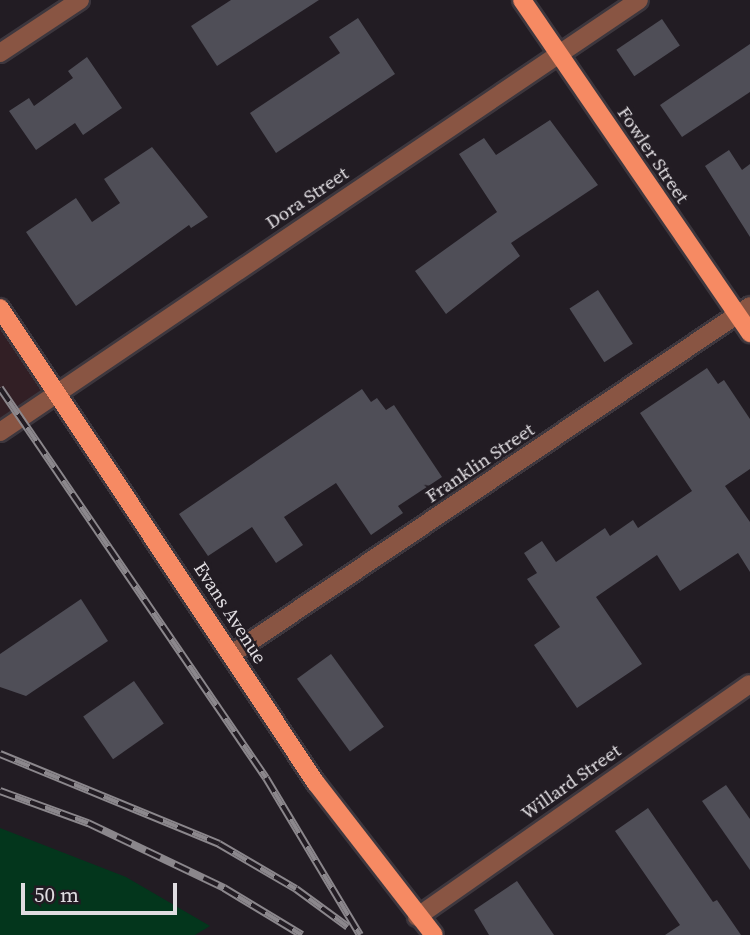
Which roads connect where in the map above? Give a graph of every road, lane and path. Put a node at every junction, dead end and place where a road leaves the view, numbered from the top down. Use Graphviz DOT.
graph roads {
  1 [pos="80,0"];
  2 [pos="522,0"];
  3 [pos="639,0"];
  4 [pos="558,51"];
  5 [pos="0,54"];
  6 [pos="0,308"];
  7 [pos="744,310"];
  8 [pos="750,333"];
  9 [pos="59,393"];
  10 [pos="0,432"];
  11 [pos="232,654"];
  12 [pos="750,684"];
  13 [pos="428,929"];
  1 -- 5 [label="street"];
  2 -- 4 [label="main road, Fowler Street"];
  3 -- 4 [label="street, Dora Street"];
  4 -- 7 [label="main road, Fowler Street"];
  4 -- 9 [label="street, Dora Street"];
  6 -- 9 [label="main road, Evans Avenue"];
  7 -- 8 [label="main road, Fowler Street"];
  7 -- 11 [label="street, Franklin Street"];
  9 -- 10 [label="street, Dora Street"];
  9 -- 11 [label="main road, Evans Avenue"];
  11 -- 13 [label="main road, Evans Avenue"];
  12 -- 13 [label="street, Willard Street"];
}
